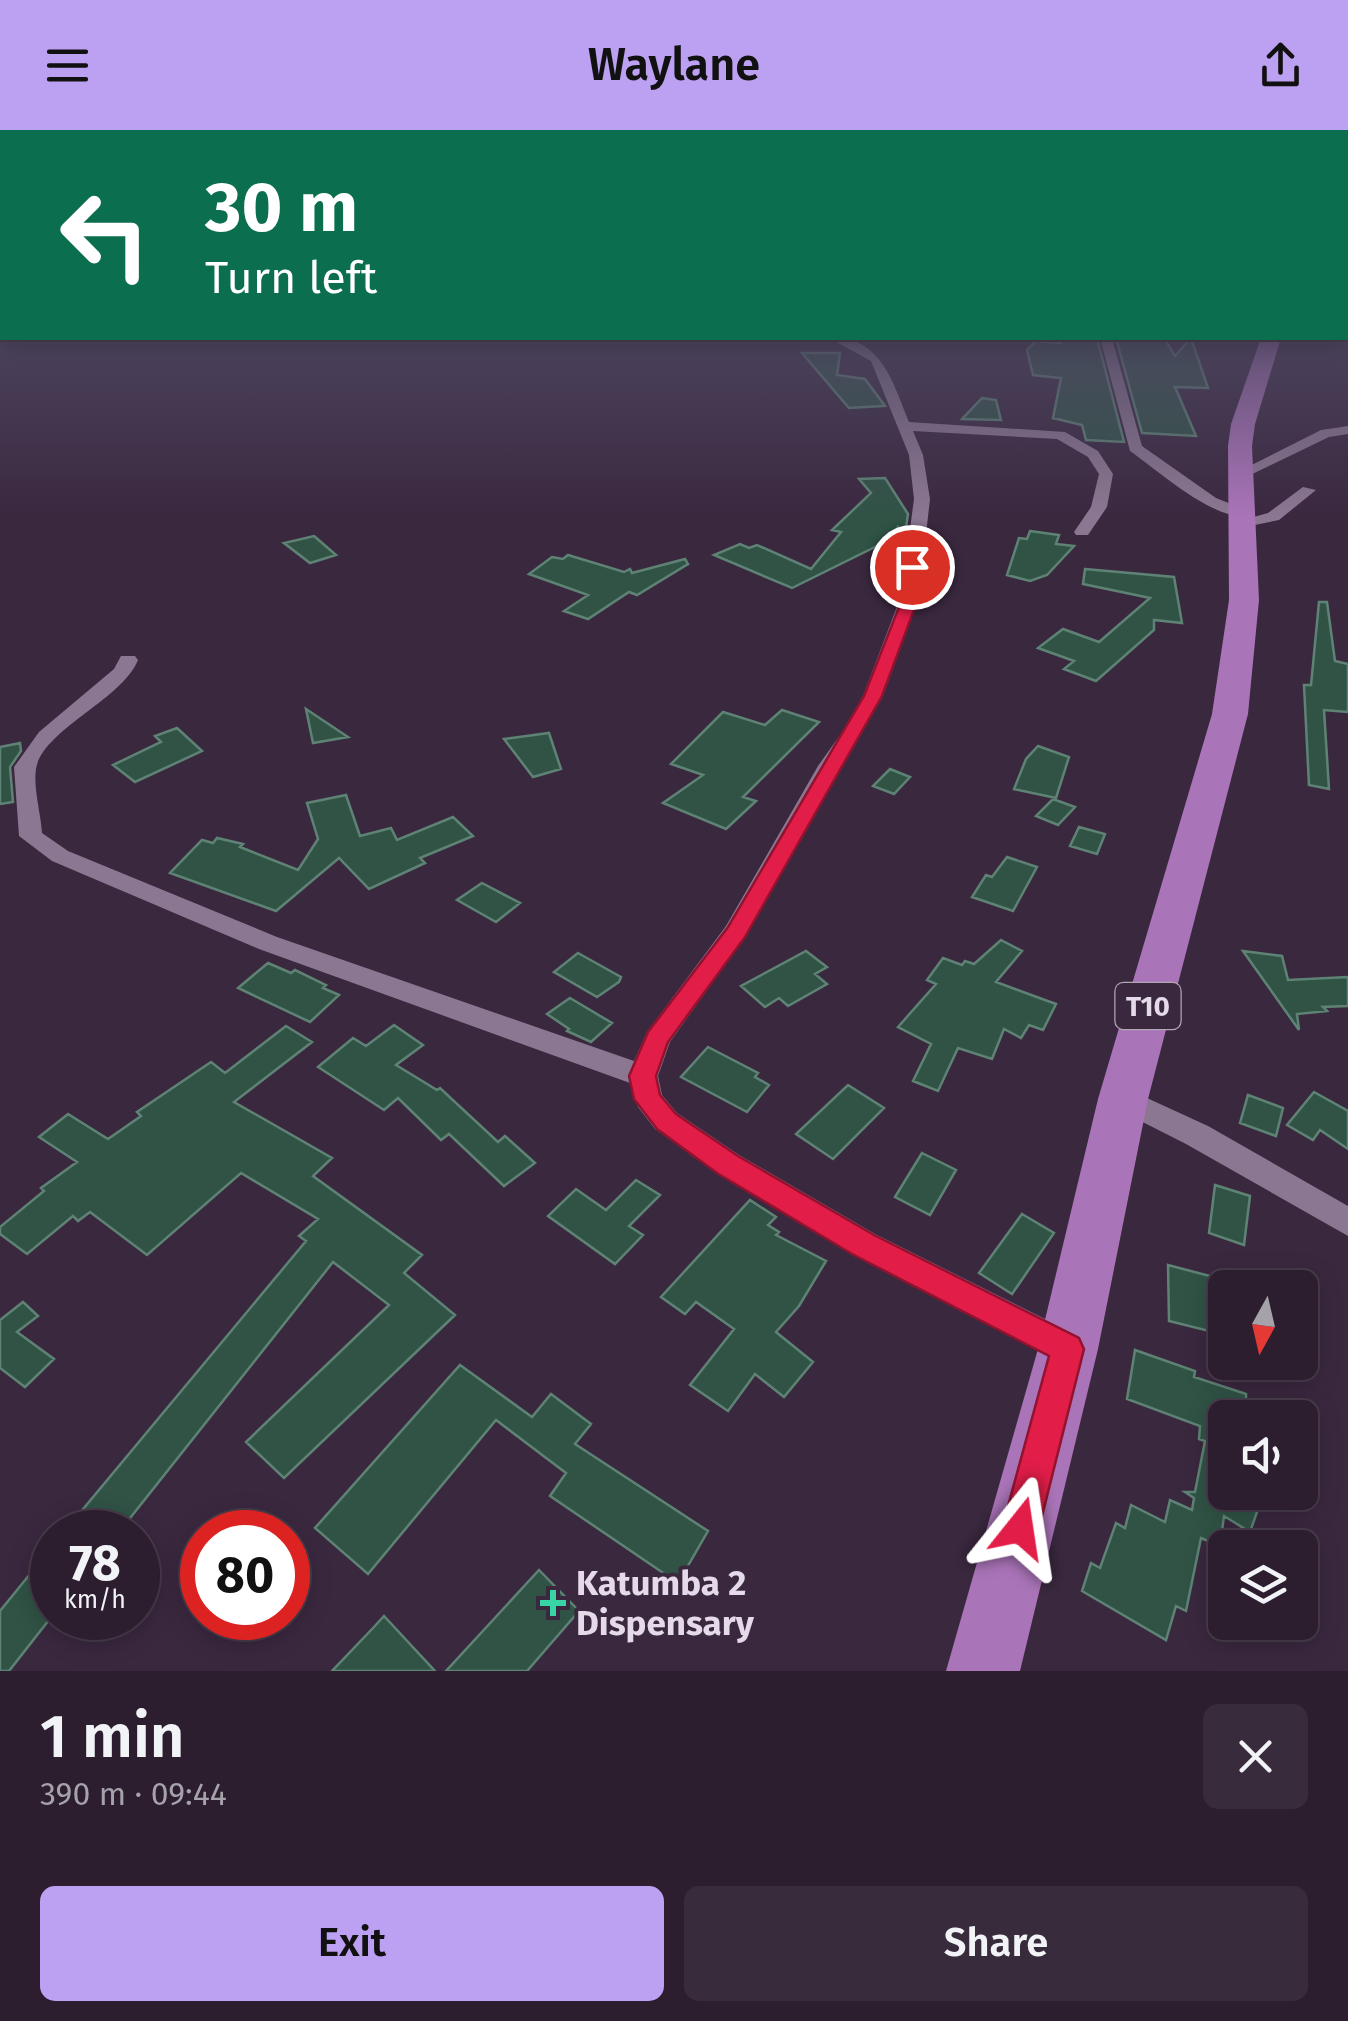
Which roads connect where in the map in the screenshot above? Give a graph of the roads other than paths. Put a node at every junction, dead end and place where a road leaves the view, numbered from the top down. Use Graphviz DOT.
graph roads {
  1 [pos="882,373"];
  2 [pos="1115,373"];
  3 [pos="1260,373"];
  4 [pos="904,426"];
  5 [pos="1348,430"];
  6 [pos="1308,490"];
  7 [pos="1240,504"];
  8 [pos="1082,532"];
  9 [pos="128,660"];
  10 [pos="642,1076"];
  11 [pos="1123,1099"];
  12 [pos="1348,1222"];
  13 [pos="1068,1349"];
  14 [pos="983,1671"];
  1 -- 4 [label="street"];
  2 -- 7 [label="street"];
  3 -- 7 [label="highway, T10"];
  4 -- 8 [label="street"];
  4 -- 10 [label="street"];
  5 -- 7 [label="street"];
  6 -- 7 [label="street"];
  7 -- 11 [label="highway, T10"];
  9 -- 10 [label="street"];
  10 -- 13 [label="street"];
  11 -- 12 [label="street"];
  11 -- 13 [label="highway, T10"];
  13 -- 14 [label="highway, T10"];
}
